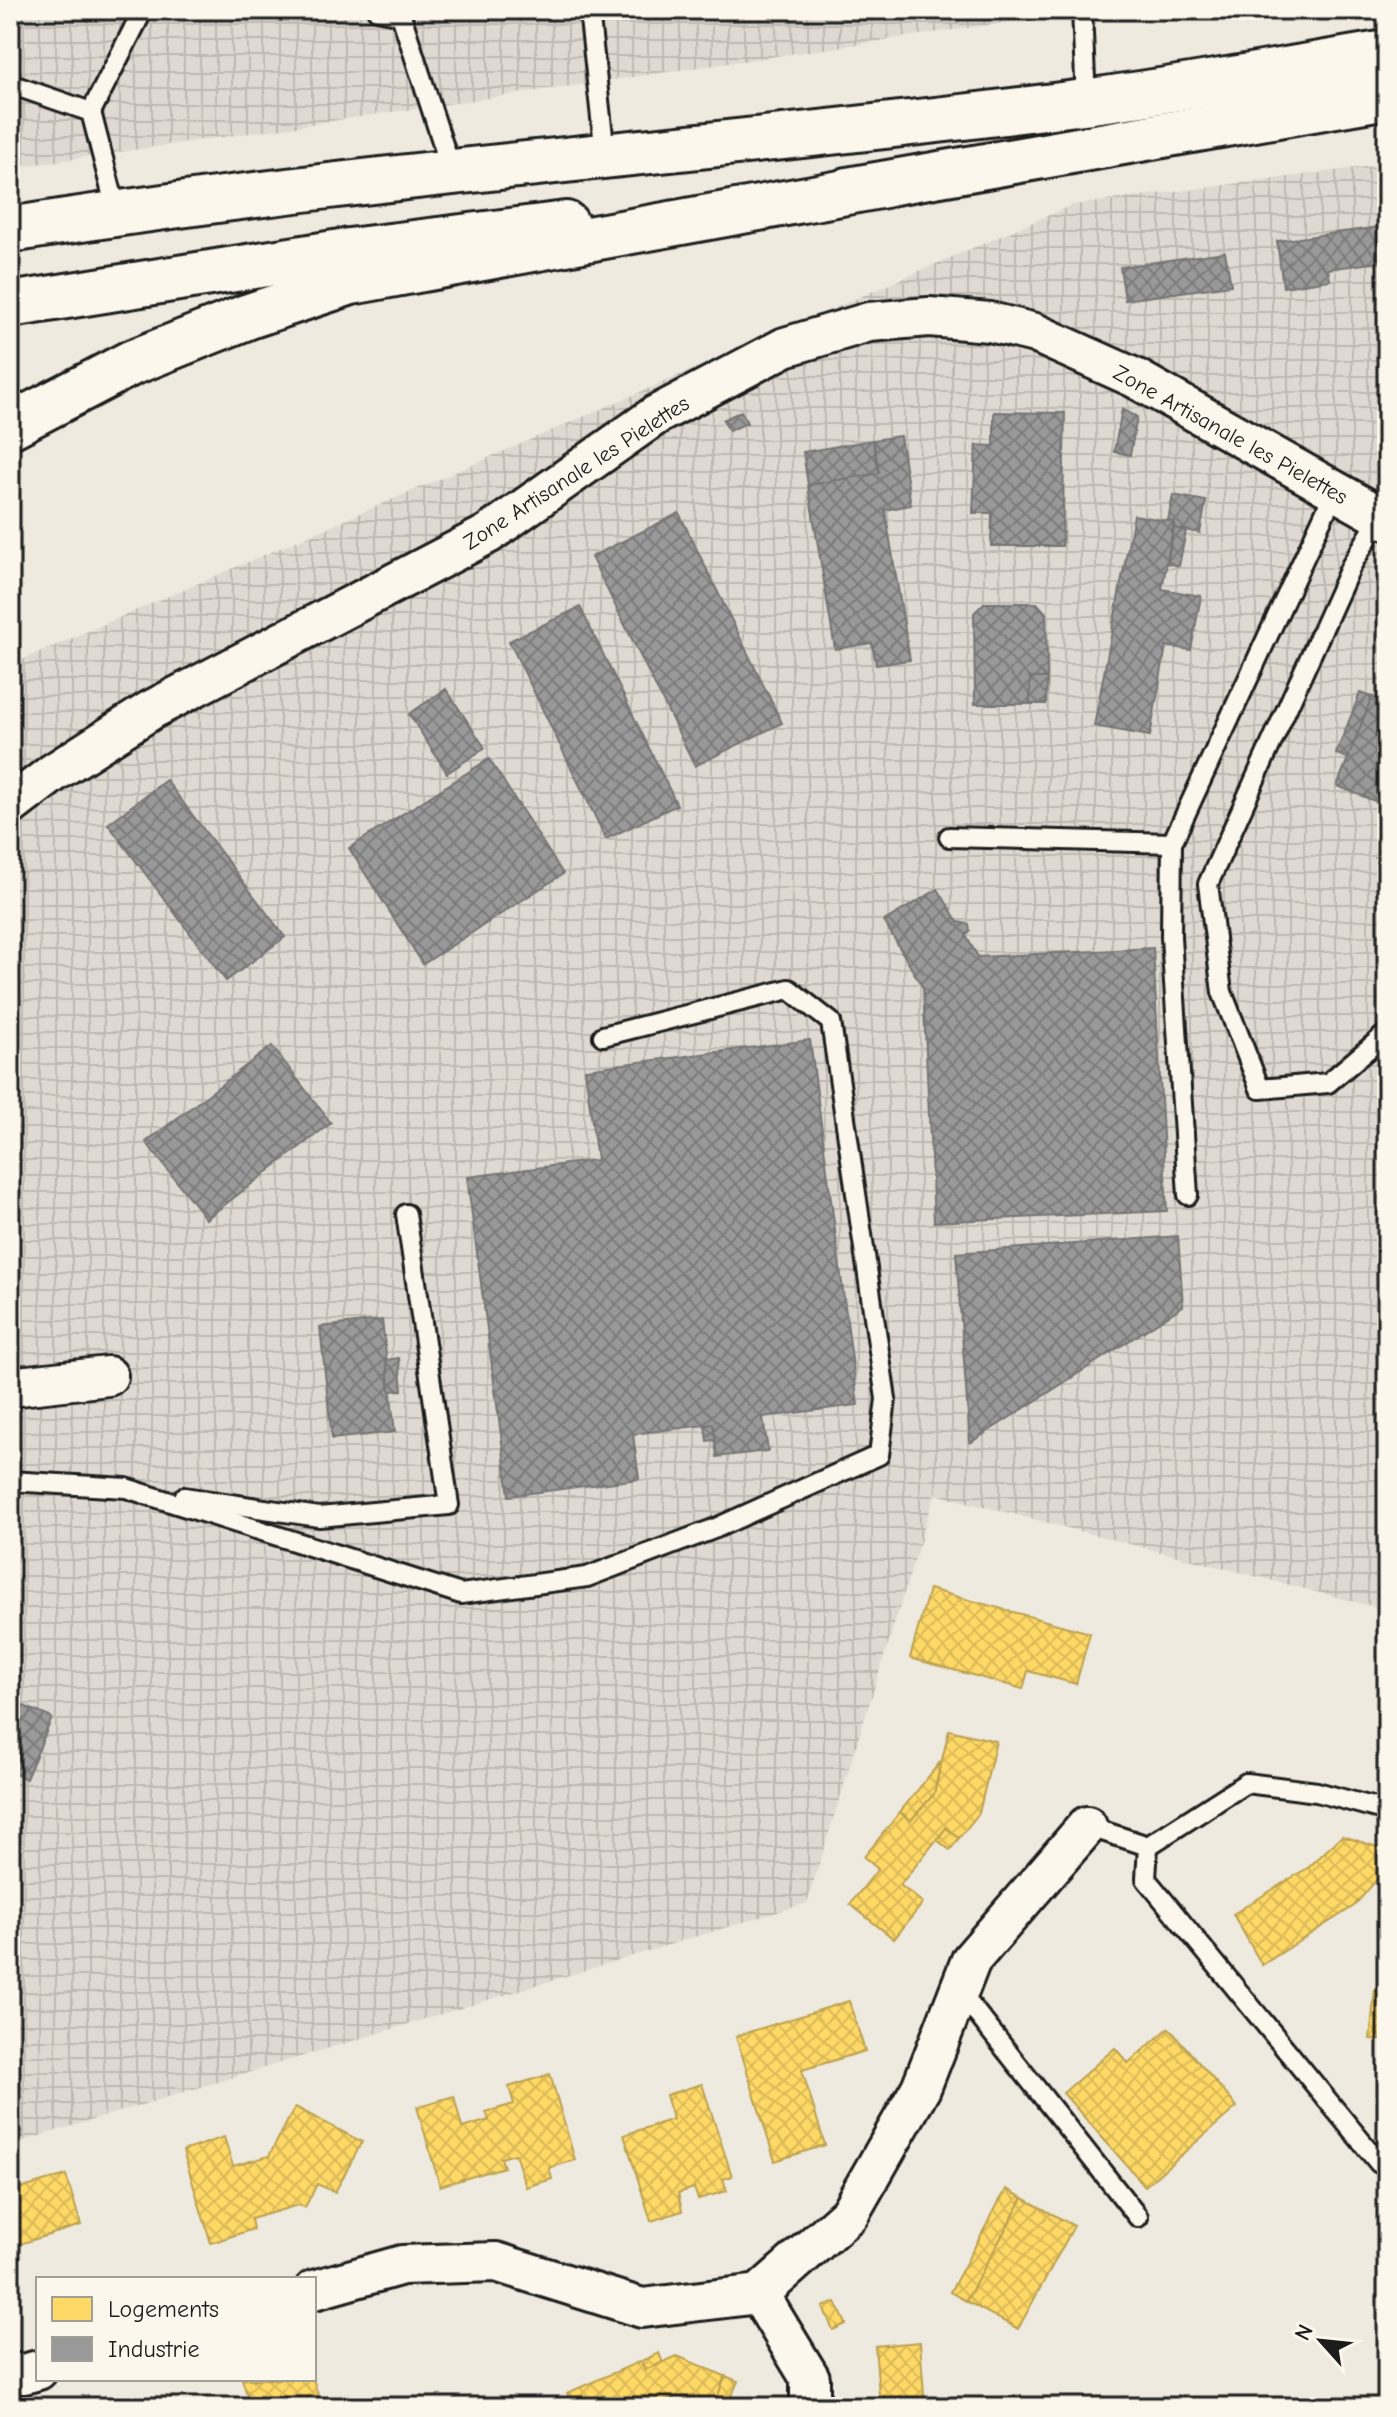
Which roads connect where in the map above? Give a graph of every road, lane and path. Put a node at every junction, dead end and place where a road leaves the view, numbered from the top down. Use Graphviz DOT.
graph roads {
  1 [pos="143,10"];
  2 [pos="377,10"];
  3 [pos="589,10"];
  4 [pos="1082,10"];
  5 [pos="1387,53"];
  6 [pos="10,84"];
  7 [pos="1387,96"];
  8 [pos="1086,102"];
  9 [pos="91,112"];
  10 [pos="605,154"];
  11 [pos="452,172"];
  12 [pos="885,185"];
  13 [pos="117,213"];
  14 [pos="10,230"];
  15 [pos="10,305"];
  16 [pos="10,426"];
  17 [pos="1335,491"];
  18 [pos="1384,518"];
  19 [pos="10,806"];
  20 [pos="949,837"];
  21 [pos="1172,843"];
  22 [pos="1387,1033"];
  23 [pos="603,1036"];
  24 [pos="1188,1195"];
  25 [pos="406,1214"];
  26 [pos="108,1376"];
  27 [pos="10,1387"];
  28 [pos="10,1481"];
  29 [pos="126,1488"];
  30 [pos="1387,1811"];
  31 [pos="1087,1826"];
  32 [pos="1148,1846"];
  33 [pos="958,1995"];
  34 [pos="1379,2163"];
  35 [pos="1138,2217"];
  36 [pos="316,2289"];
  37 [pos="759,2294"];
  38 [pos="36,2371"];
  39 [pos="10,2372"];
  40 [pos="810,2407"];
  1 -- 9 [label="lane"];
  2 -- 11 [label="lane"];
  3 -- 10 [label="lane"];
  4 -- 8 [label="lane"];
  5 -- 8 [label="main road"];
  6 -- 9 [label="lane"];
  7 -- 12 [label="main road"];
  8 -- 10 [label="main road"];
  9 -- 13 [label="lane"];
  10 -- 11 [label="main road"];
  11 -- 13 [label="main road"];
  12 -- 15 [label="main road"];
  12 -- 16 [label="main road"];
  13 -- 14 [label="main road"];
  17 -- 18 [label="street, Zone Artisanale les Pielettes"];
  17 -- 19 [label="street, Zone Artisanale les Pielettes"];
  17 -- 21 [label="lane"];
  18 -- 22 [label="lane"];
  20 -- 21 [label="lane"];
  21 -- 24 [label="lane"];
  23 -- 29 [label="lane"];
  25 -- 29 [label="lane"];
  26 -- 27 [label="street"];
  28 -- 29 [label="lane"];
  30 -- 32 [label="lane"];
  31 -- 32 [label="lane"];
  31 -- 33 [label="street"];
  32 -- 34 [label="lane"];
  33 -- 35 [label="lane"];
  33 -- 37 [label="street"];
  36 -- 37 [label="street"];
  37 -- 40 [label="street"];
  38 -- 39 [label="street"];
}
